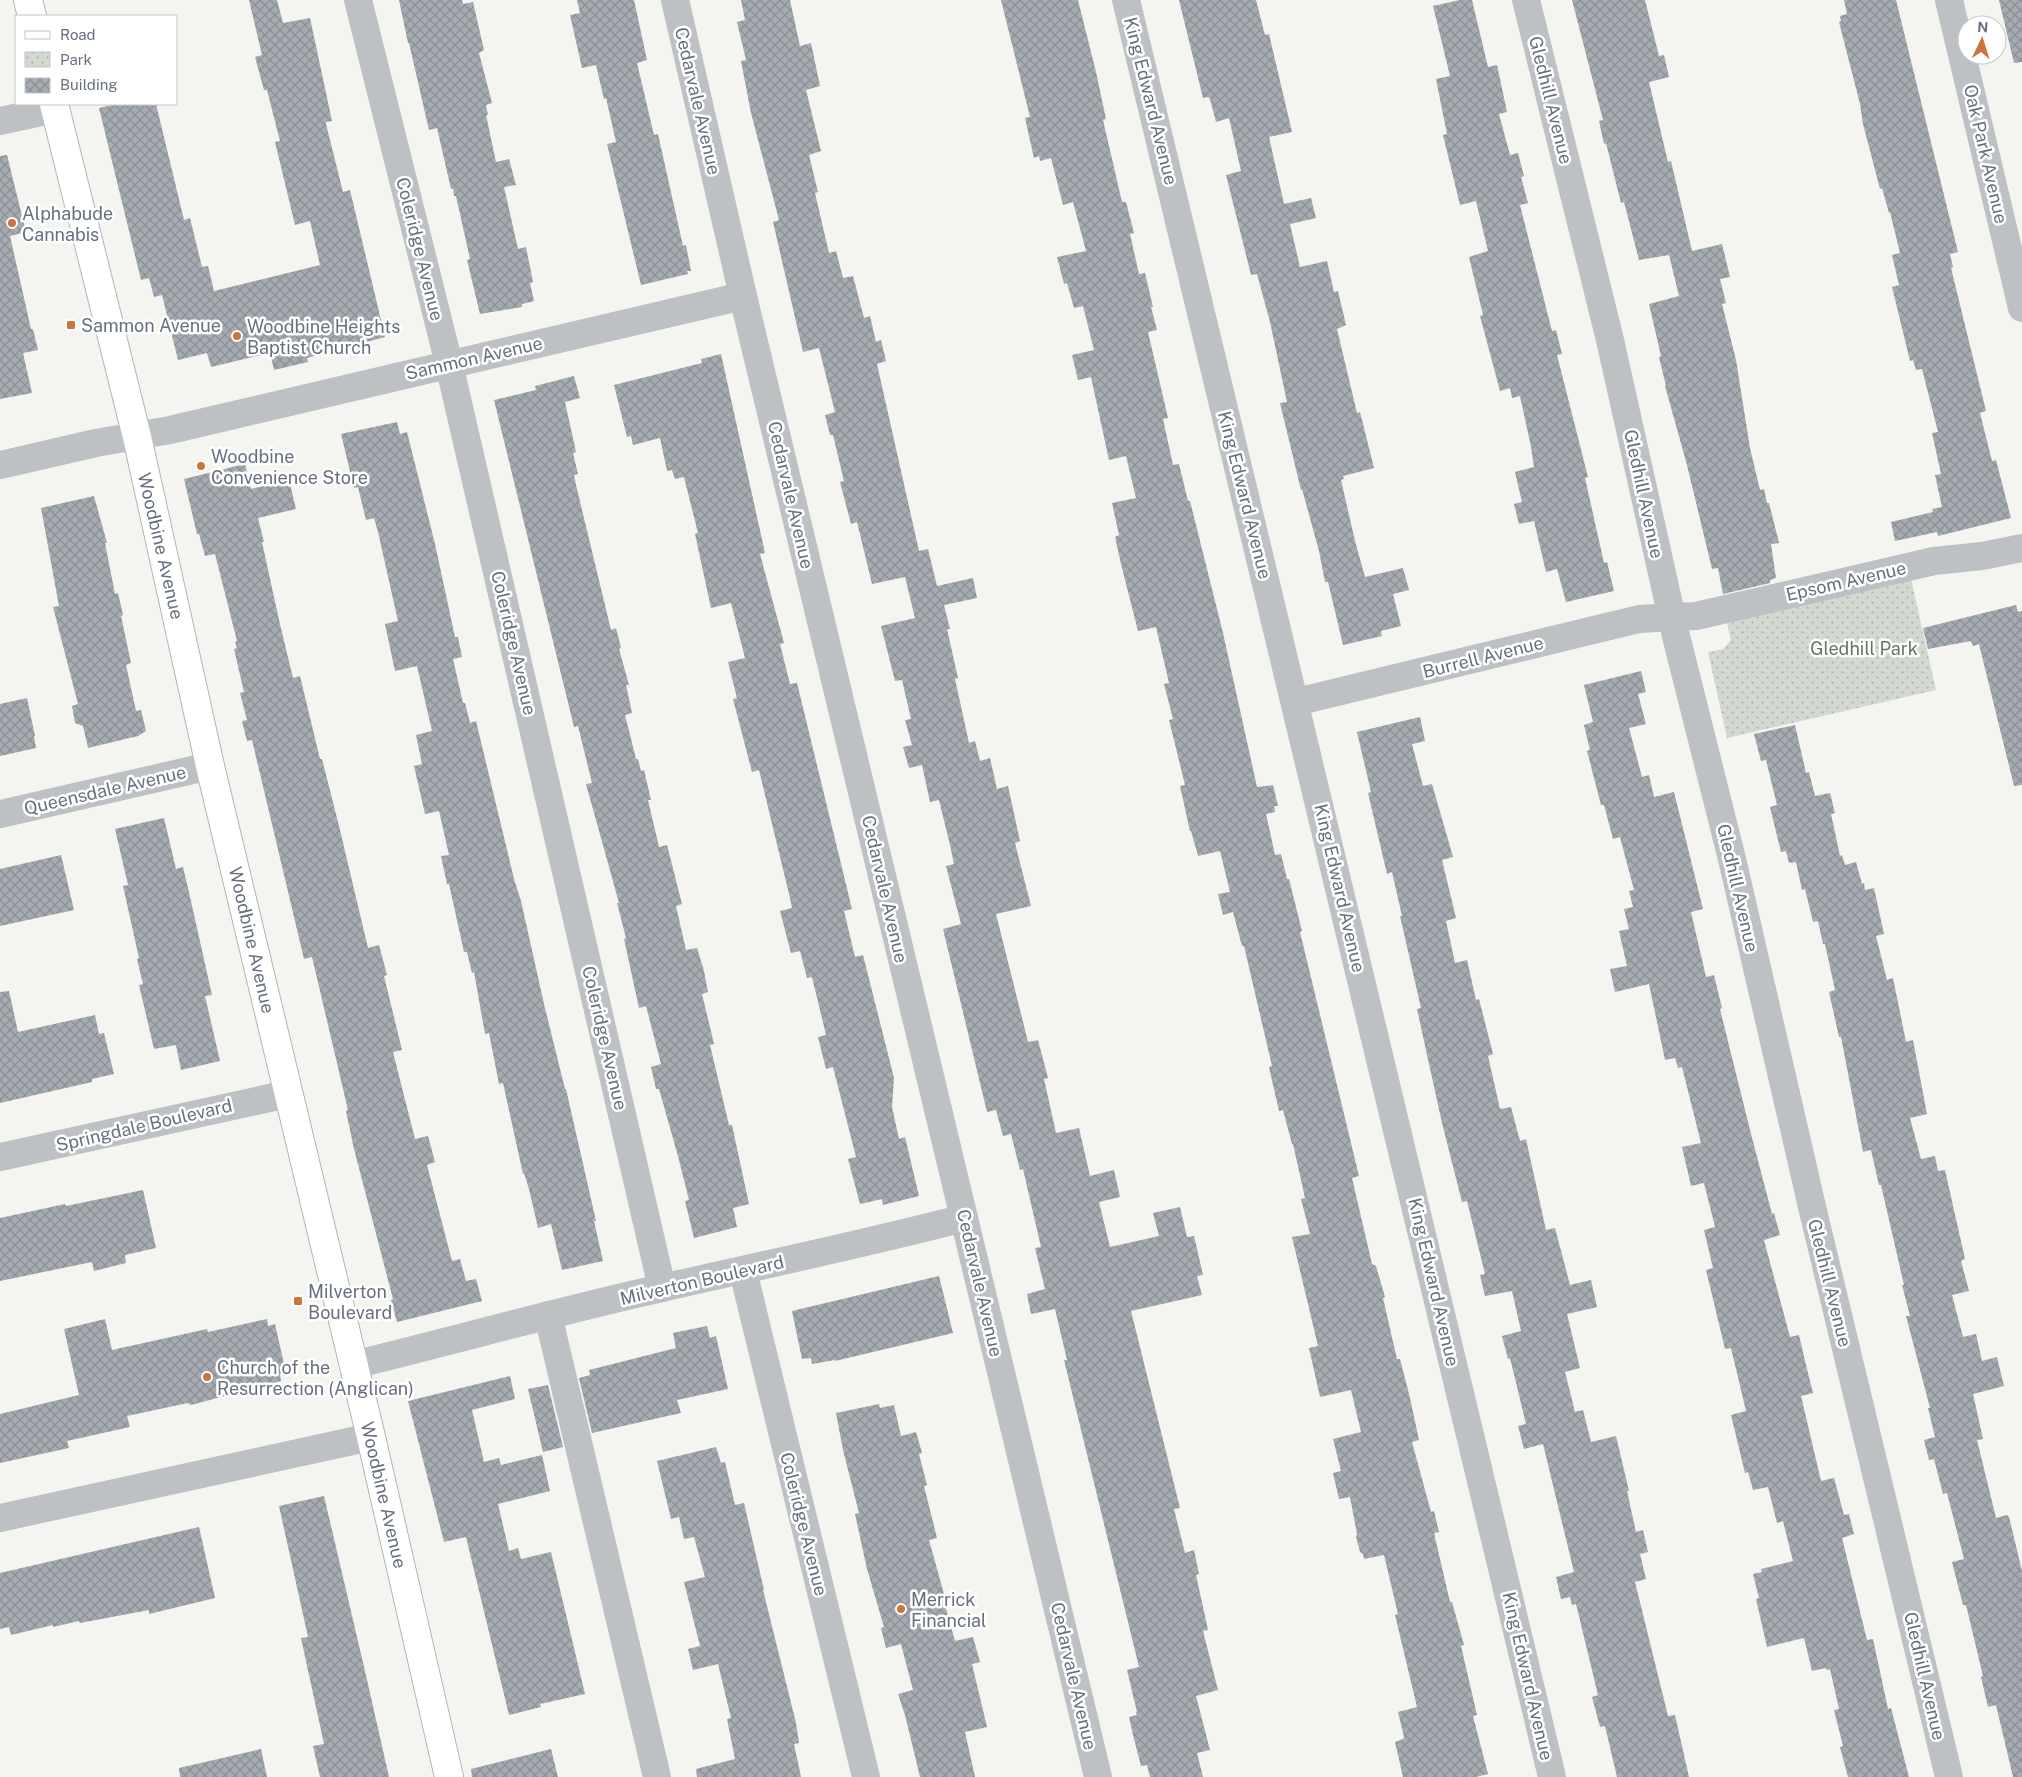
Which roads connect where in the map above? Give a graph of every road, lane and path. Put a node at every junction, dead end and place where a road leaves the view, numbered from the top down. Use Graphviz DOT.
graph roads {
  1 [pos="28,0"];
  2 [pos="358,0"];
  3 [pos="674,0"];
  4 [pos="1126,0"];
  5 [pos="1526,0"];
  6 [pos="1949,0"];
  7 [pos="32,15"];
  8 [pos="55,106"];
  9 [pos="0,121"];
  10 [pos="2012,214"];
  11 [pos="743,296"];
  12 [pos="2022,308"];
  13 [pos="449,364"];
  14 [pos="137,437"];
  15 [pos="0,465"];
  16 [pos="2022,548"];
  17 [pos="1671,617"];
  18 [pos="1296,702"];
  19 [pos="210,766"];
  20 [pos="0,814"];
  21 [pos="288,1094"];
  22 [pos="0,1157"];
  23 [pos="964,1218"];
  24 [pos="743,1271"];
  25 [pos="662,1288"];
  26 [pos="548,1315"];
  27 [pos="354,1365"];
  28 [pos="370,1437"];
  29 [pos="0,1518"];
  30 [pos="449,1777"];
  31 [pos="658,1777"];
  32 [pos="866,1777"];
  33 [pos="1098,1777"];
  34 [pos="1552,1777"];
  35 [pos="1949,1777"];
  1 -- 7 [label="main road"];
  2 -- 13 [label="street, Coleridge Avenue"];
  3 -- 11 [label="street, Cedarvale Avenue"];
  4 -- 18 [label="street, King Edward Avenue"];
  5 -- 17 [label="street, Gledhill Avenue"];
  6 -- 10 [label="street, Oak Park Avenue"];
  8 -- 9 [label="street"];
  8 -- 14 [label="main road, Woodbine Avenue"];
  10 -- 12 [label="street, Oak Park Avenue"];
  11 -- 13 [label="street, Sammon Avenue"];
  11 -- 23 [label="street, Cedarvale Avenue"];
  13 -- 14 [label="street, Sammon Avenue"];
  13 -- 25 [label="street, Coleridge Avenue"];
  14 -- 15 [label="street, Sammon Avenue"];
  14 -- 19 [label="main road, Woodbine Avenue"];
  16 -- 17 [label="street, Epsom Avenue"];
  17 -- 18 [label="street, Burrell Avenue"];
  17 -- 35 [label="street, Gledhill Avenue"];
  18 -- 34 [label="street, King Edward Avenue"];
  19 -- 20 [label="street, Queensdale Avenue"];
  19 -- 21 [label="main road, Woodbine Avenue"];
  21 -- 22 [label="street, Springdale Boulevard"];
  21 -- 27 [label="main road, Woodbine Avenue"];
  23 -- 24 [label="street, Milverton Boulevard"];
  23 -- 33 [label="street, Cedarvale Avenue"];
  24 -- 25 [label="street, Milverton Boulevard"];
  24 -- 32 [label="street, Coleridge Avenue"];
  25 -- 26 [label="street, Milverton Boulevard"];
  26 -- 27 [label="street, Milverton Boulevard"];
  26 -- 31 [label="street"];
  27 -- 28 [label="main road, Woodbine Avenue"];
  28 -- 29 [label="street"];
  28 -- 30 [label="main road, Woodbine Avenue"];
}
